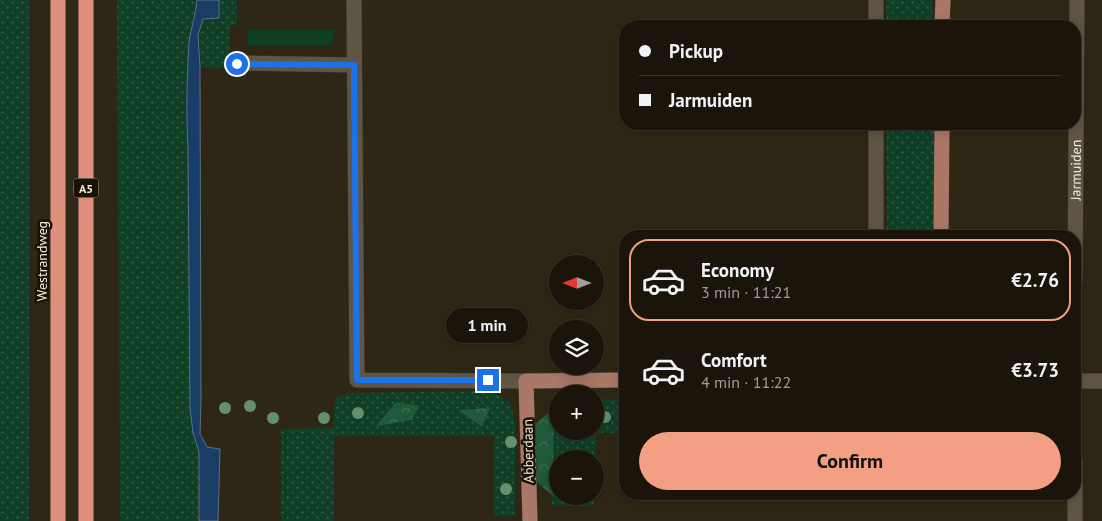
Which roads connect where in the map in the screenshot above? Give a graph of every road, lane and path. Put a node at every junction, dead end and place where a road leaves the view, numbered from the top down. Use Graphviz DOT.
graph roads {
  1 [pos="58,0"];
  2 [pos="86,0"];
  3 [pos="354,0"];
  4 [pos="876,0"];
  5 [pos="943,0"];
  6 [pos="1077,0"];
  7 [pos="876,20"];
  8 [pos="942,20"];
  9 [pos="1077,20"];
  10 [pos="237,64"];
  11 [pos="354,65"];
  12 [pos="876,130"];
  13 [pos="942,130"];
  14 [pos="1076,130"];
  15 [pos="876,230"];
  16 [pos="941,230"];
  17 [pos="1075,230"];
  18 [pos="619,380"];
  19 [pos="526,381"];
  20 [pos="1102,381"];
  21 [pos="1081,382"];
  22 [pos="1076,500"];
  23 [pos="58,521"];
  24 [pos="86,521"];
  25 [pos="530,521"];
  26 [pos="1076,521"];
  1 -- 23 [label="highway, Westrandweg / A5"];
  2 -- 24 [label="highway, A5"];
  3 -- 11 [label="street"];
  4 -- 7 [label="street"];
  5 -- 8 [label="main road"];
  6 -- 9 [label="street, Jarmuiden"];
  10 -- 11 [label="street"];
  11 -- 19 [label="street"];
  12 -- 15 [label="street"];
  13 -- 16 [label="main road"];
  14 -- 17 [label="street, Jarmuiden"];
  18 -- 19 [label="main road"];
  19 -- 25 [label="main road, Abberdaan"];
  20 -- 21 [label="street"];
  22 -- 26 [label="street"];
}
